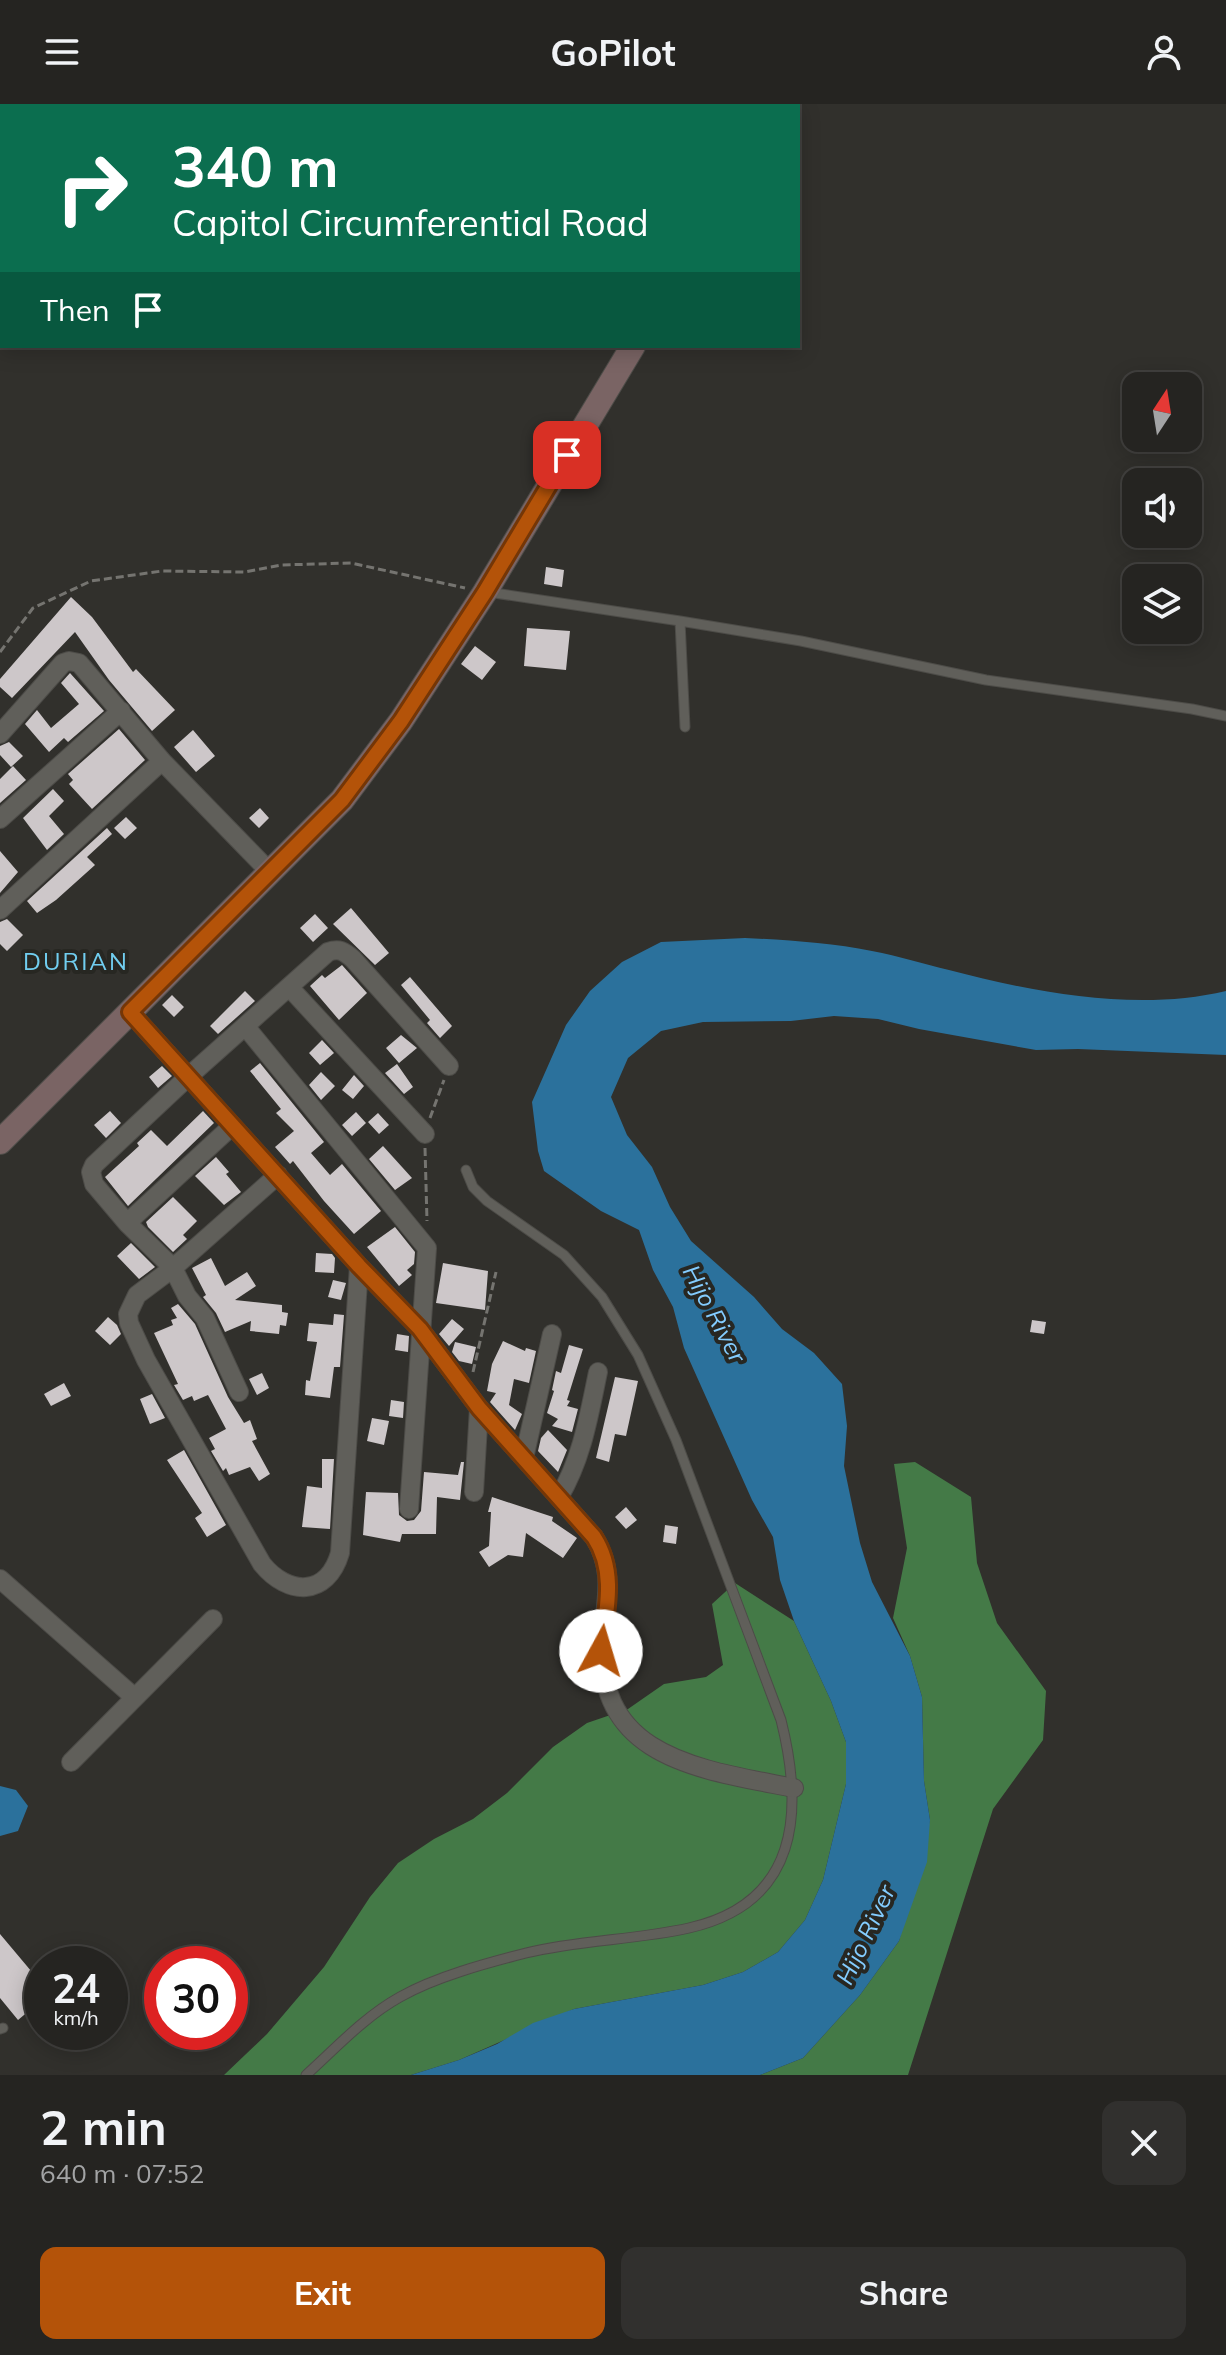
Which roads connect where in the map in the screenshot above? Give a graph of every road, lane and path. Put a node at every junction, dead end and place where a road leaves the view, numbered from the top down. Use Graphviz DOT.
graph roads {
  1 [pos="632,348"];
  2 [pos="485,592"];
  3 [pos="680,621"];
  4 [pos="0,652"];
  5 [pos="121,711"];
  6 [pos="1226,716"];
  7 [pos="685,727"];
  8 [pos="0,734"];
  9 [pos="162,761"];
  10 [pos="0,819"];
  11 [pos="270,872"];
  12 [pos="0,910"];
  13 [pos="290,988"];
  14 [pos="130,1012"];
  15 [pos="245,1026"];
  16 [pos="449,1066"];
  17 [pos="189,1076"];
  18 [pos="232,1126"];
  19 [pos="425,1134"];
  20 [pos="0,1142"];
  21 [pos="466,1170"];
  22 [pos="278,1175"];
  23 [pos="127,1223"];
  24 [pos="427,1248"];
  25 [pos="359,1266"];
  26 [pos="173,1268"];
  27 [pos="496,1272"];
  28 [pos="420,1329"];
  29 [pos="552,1334"];
  30 [pos="598,1372"];
  31 [pos="239,1392"];
  32 [pos="468,1392"];
  33 [pos="479,1408"];
  34 [pos="524,1458"];
  35 [pos="474,1492"];
  36 [pos="559,1497"];
  37 [pos="409,1509"];
  38 [pos="0,1579"];
  39 [pos="213,1619"];
  40 [pos="134,1697"];
  41 [pos="71,1762"];
  42 [pos="794,1788"];
  43 [pos="306,2075"];
  1 -- 2 [label="main road"];
  2 -- 3 [label="lane"];
  2 -- 4 [label="path"];
  2 -- 11 [label="main road"];
  3 -- 6 [label="lane"];
  3 -- 7 [label="lane"];
  5 -- 8 [label="street"];
  5 -- 9 [label="street"];
  5 -- 10 [label="street"];
  9 -- 11 [label="street"];
  9 -- 12 [label="street"];
  11 -- 14 [label="main road"];
  13 -- 15 [label="street"];
  13 -- 16 [label="street"];
  13 -- 19 [label="street"];
  14 -- 17 [label="street"];
  14 -- 20 [label="main road"];
  15 -- 17 [label="street"];
  15 -- 24 [label="street"];
  16 -- 19 [label="path"];
  17 -- 18 [label="street"];
  17 -- 23 [label="street"];
  18 -- 22 [label="street"];
  18 -- 23 [label="street"];
  19 -- 24 [label="path"];
  21 -- 42 [label="lane"];
  22 -- 25 [label="street"];
  22 -- 26 [label="street"];
  23 -- 26 [label="street"];
  24 -- 28 [label="street"];
  25 -- 26 [label="street"];
  25 -- 28 [label="street"];
  26 -- 31 [label="street"];
  27 -- 32 [label="path"];
  28 -- 32 [label="street"];
  28 -- 37 [label="street"];
  29 -- 34 [label="street"];
  30 -- 36 [label="street"];
  32 -- 33 [label="street"];
  33 -- 34 [label="street"];
  33 -- 35 [label="street"];
  34 -- 36 [label="street"];
  36 -- 42 [label="street"];
  38 -- 40 [label="street"];
  39 -- 40 [label="street"];
  40 -- 41 [label="street"];
  42 -- 43 [label="lane"];
}
